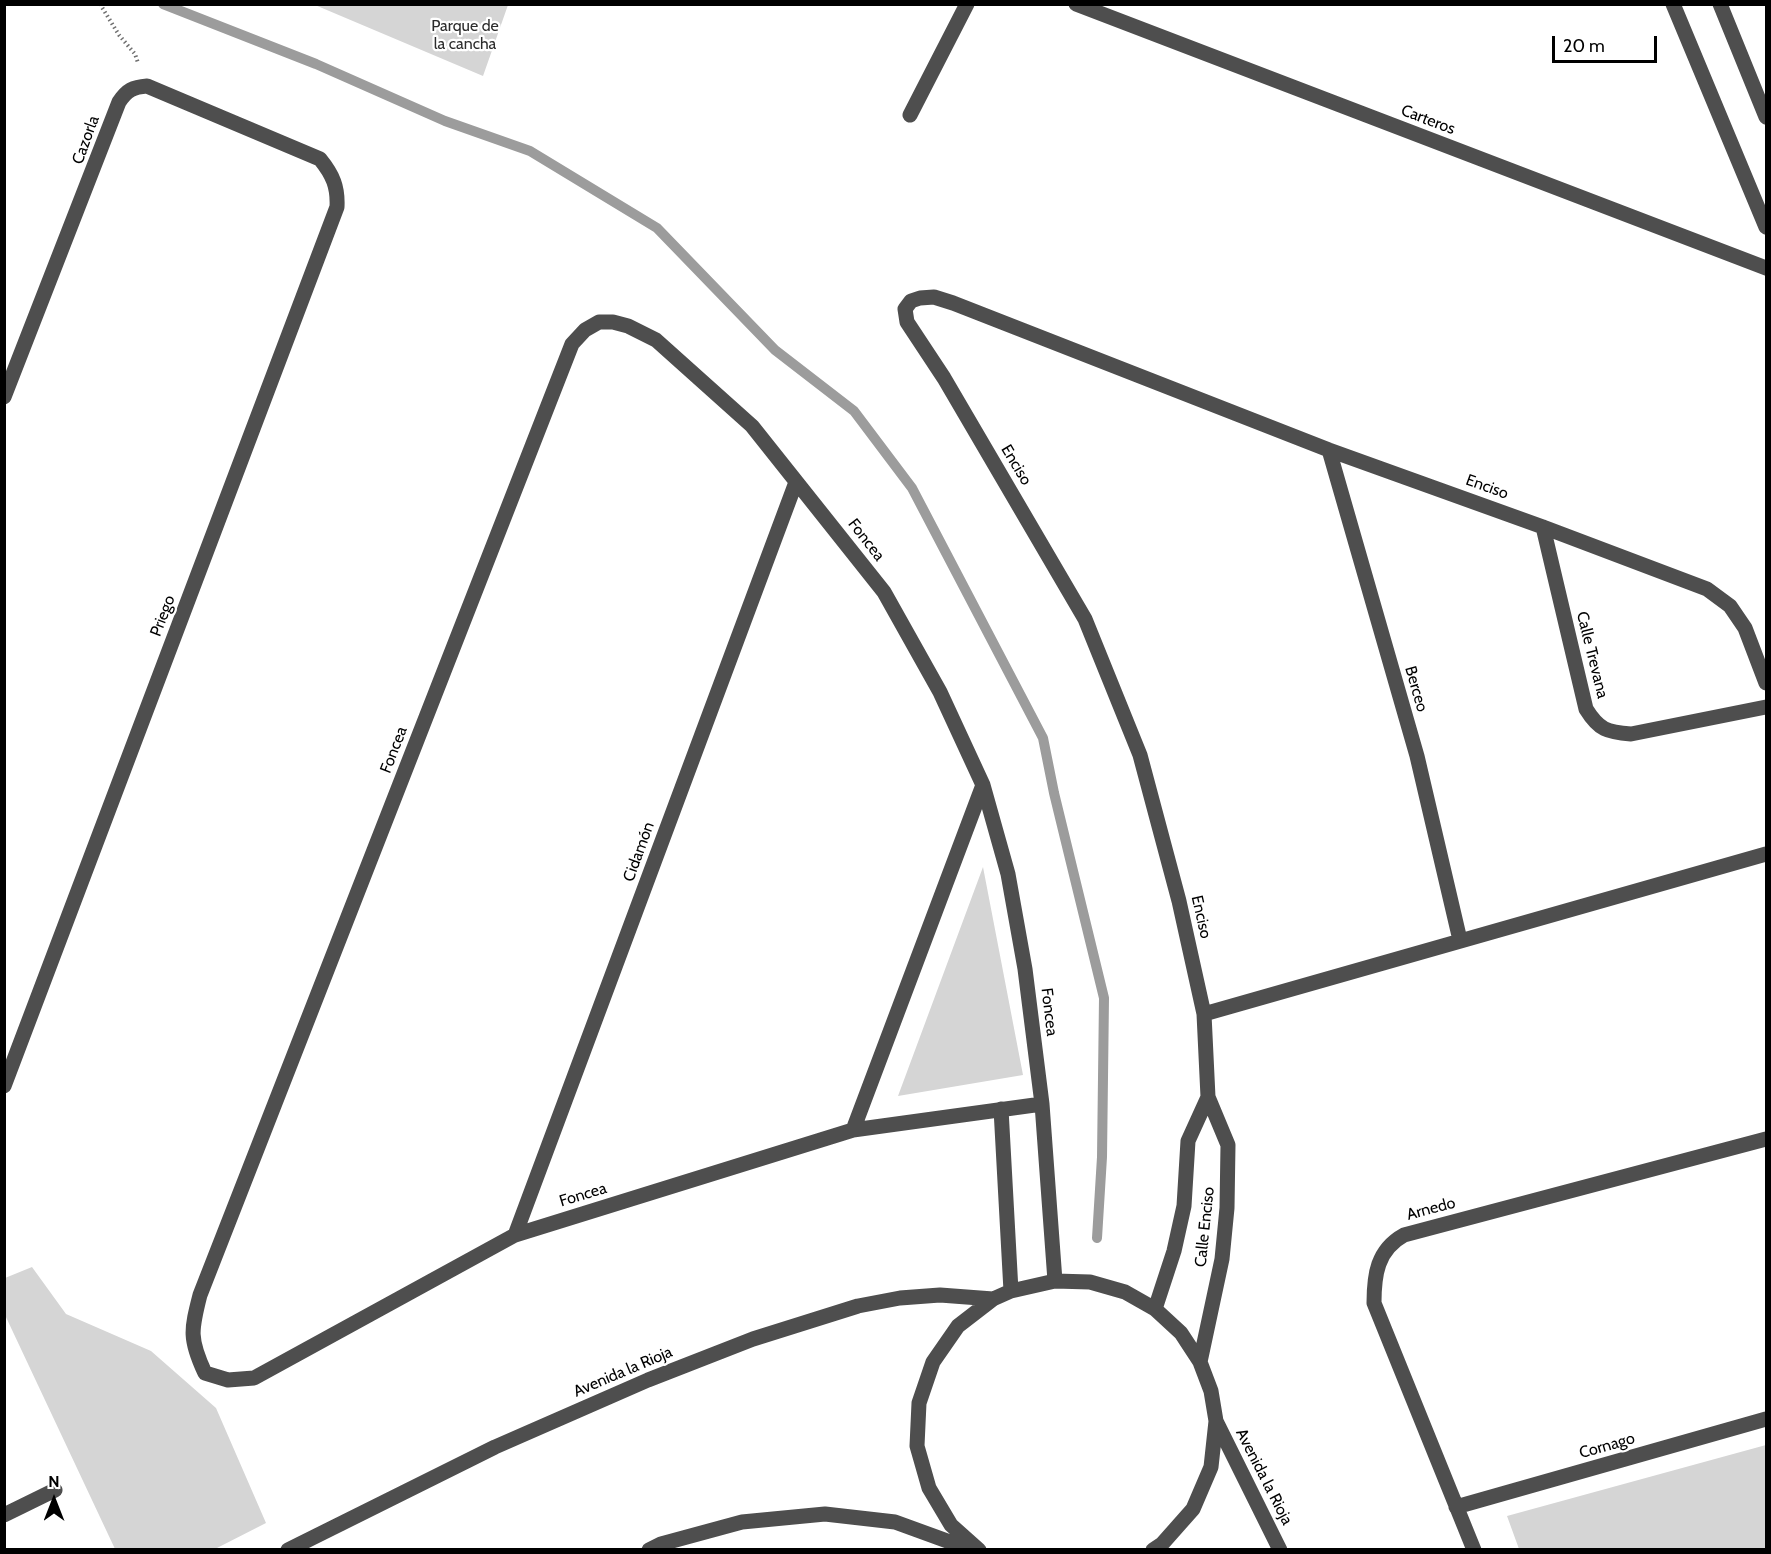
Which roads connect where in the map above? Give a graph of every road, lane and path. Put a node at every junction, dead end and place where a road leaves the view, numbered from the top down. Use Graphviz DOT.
graph roads {
  1 [pos="99,4"];
  2 [pos="967,4"];
  3 [pos="1076,4"];
  4 [pos="1673,4"];
  5 [pos="1720,4"];
  6 [pos="147,86"];
  7 [pos="910,115"];
  8 [pos="1767,117"];
  9 [pos="1767,227"];
  10 [pos="1767,268"];
  11 [pos="4,396"];
  12 [pos="1329,450"];
  13 [pos="796,482"];
  14 [pos="1543,527"];
  15 [pos="1767,683"];
  16 [pos="1767,707"];
  17 [pos="983,785"];
  18 [pos="1767,854"];
  19 [pos="1460,940"];
  20 [pos="1204,1014"];
  21 [pos="4,1086"];
  22 [pos="1208,1097"];
  23 [pos="1042,1104"];
  24 [pos="1001,1109"];
  25 [pos="853,1130"];
  26 [pos="1767,1139"];
  27 [pos="515,1234"];
  28 [pos="1055,1281"];
  29 [pos="1011,1291"];
  30 [pos="993,1299"];
  31 [pos="1155,1309"];
  32 [pos="1200,1362"];
  33 [pos="1767,1419"];
  34 [pos="1216,1421"];
  35 [pos="55,1490"];
  36 [pos="1456,1507"];
  37 [pos="4,1515"];
  38 [pos="288,1550"];
  39 [pos="649,1550"];
  40 [pos="972,1550"];
  41 [pos="979,1550"];
  42 [pos="1153,1550"];
  43 [pos="1280,1550"];
  44 [pos="1474,1550"];
  1 -- 6 [label="path"];
  2 -- 7 [label="street"];
  3 -- 10 [label="street, Carteros"];
  4 -- 9 [label="street"];
  5 -- 8 [label="street"];
  6 -- 11 [label="street, Cazorla"];
  6 -- 21 [label="street, Priego"];
  12 -- 14 [label="street, Enciso"];
  12 -- 19 [label="street, Berceo"];
  12 -- 20 [label="street, Enciso"];
  13 -- 17 [label="street, Foncea"];
  13 -- 27 [label="street, Cidamón"];
  13 -- 27 [label="street, Foncea"];
  14 -- 15 [label="street, Enciso"];
  14 -- 16 [label="street, Calle Trevana"];
  17 -- 23 [label="street, Foncea"];
  17 -- 25 [label="street"];
  18 -- 19 [label="street"];
  19 -- 20 [label="street"];
  20 -- 22 [label="street, Calle Enciso"];
  22 -- 31 [label="street, Calle Enciso"];
  22 -- 32 [label="street, Calle Enciso"];
  23 -- 24 [label="street, Foncea"];
  23 -- 28 [label="street"];
  24 -- 25 [label="street, Foncea"];
  24 -- 29 [label="street"];
  25 -- 27 [label="street, Foncea"];
  26 -- 36 [label="street, Arnedo"];
  28 -- 29 [label="street"];
  28 -- 31 [label="street"];
  29 -- 30 [label="street"];
  30 -- 38 [label="street, Avenida la Rioja"];
  30 -- 41 [label="street"];
  31 -- 32 [label="street"];
  32 -- 34 [label="street"];
  33 -- 36 [label="street, Cornago"];
  34 -- 42 [label="street"];
  34 -- 43 [label="street, Avenida la Rioja"];
  35 -- 37 [label="street"];
  36 -- 44 [label="street, Arnedo"];
  39 -- 40 [label="street"];
}
